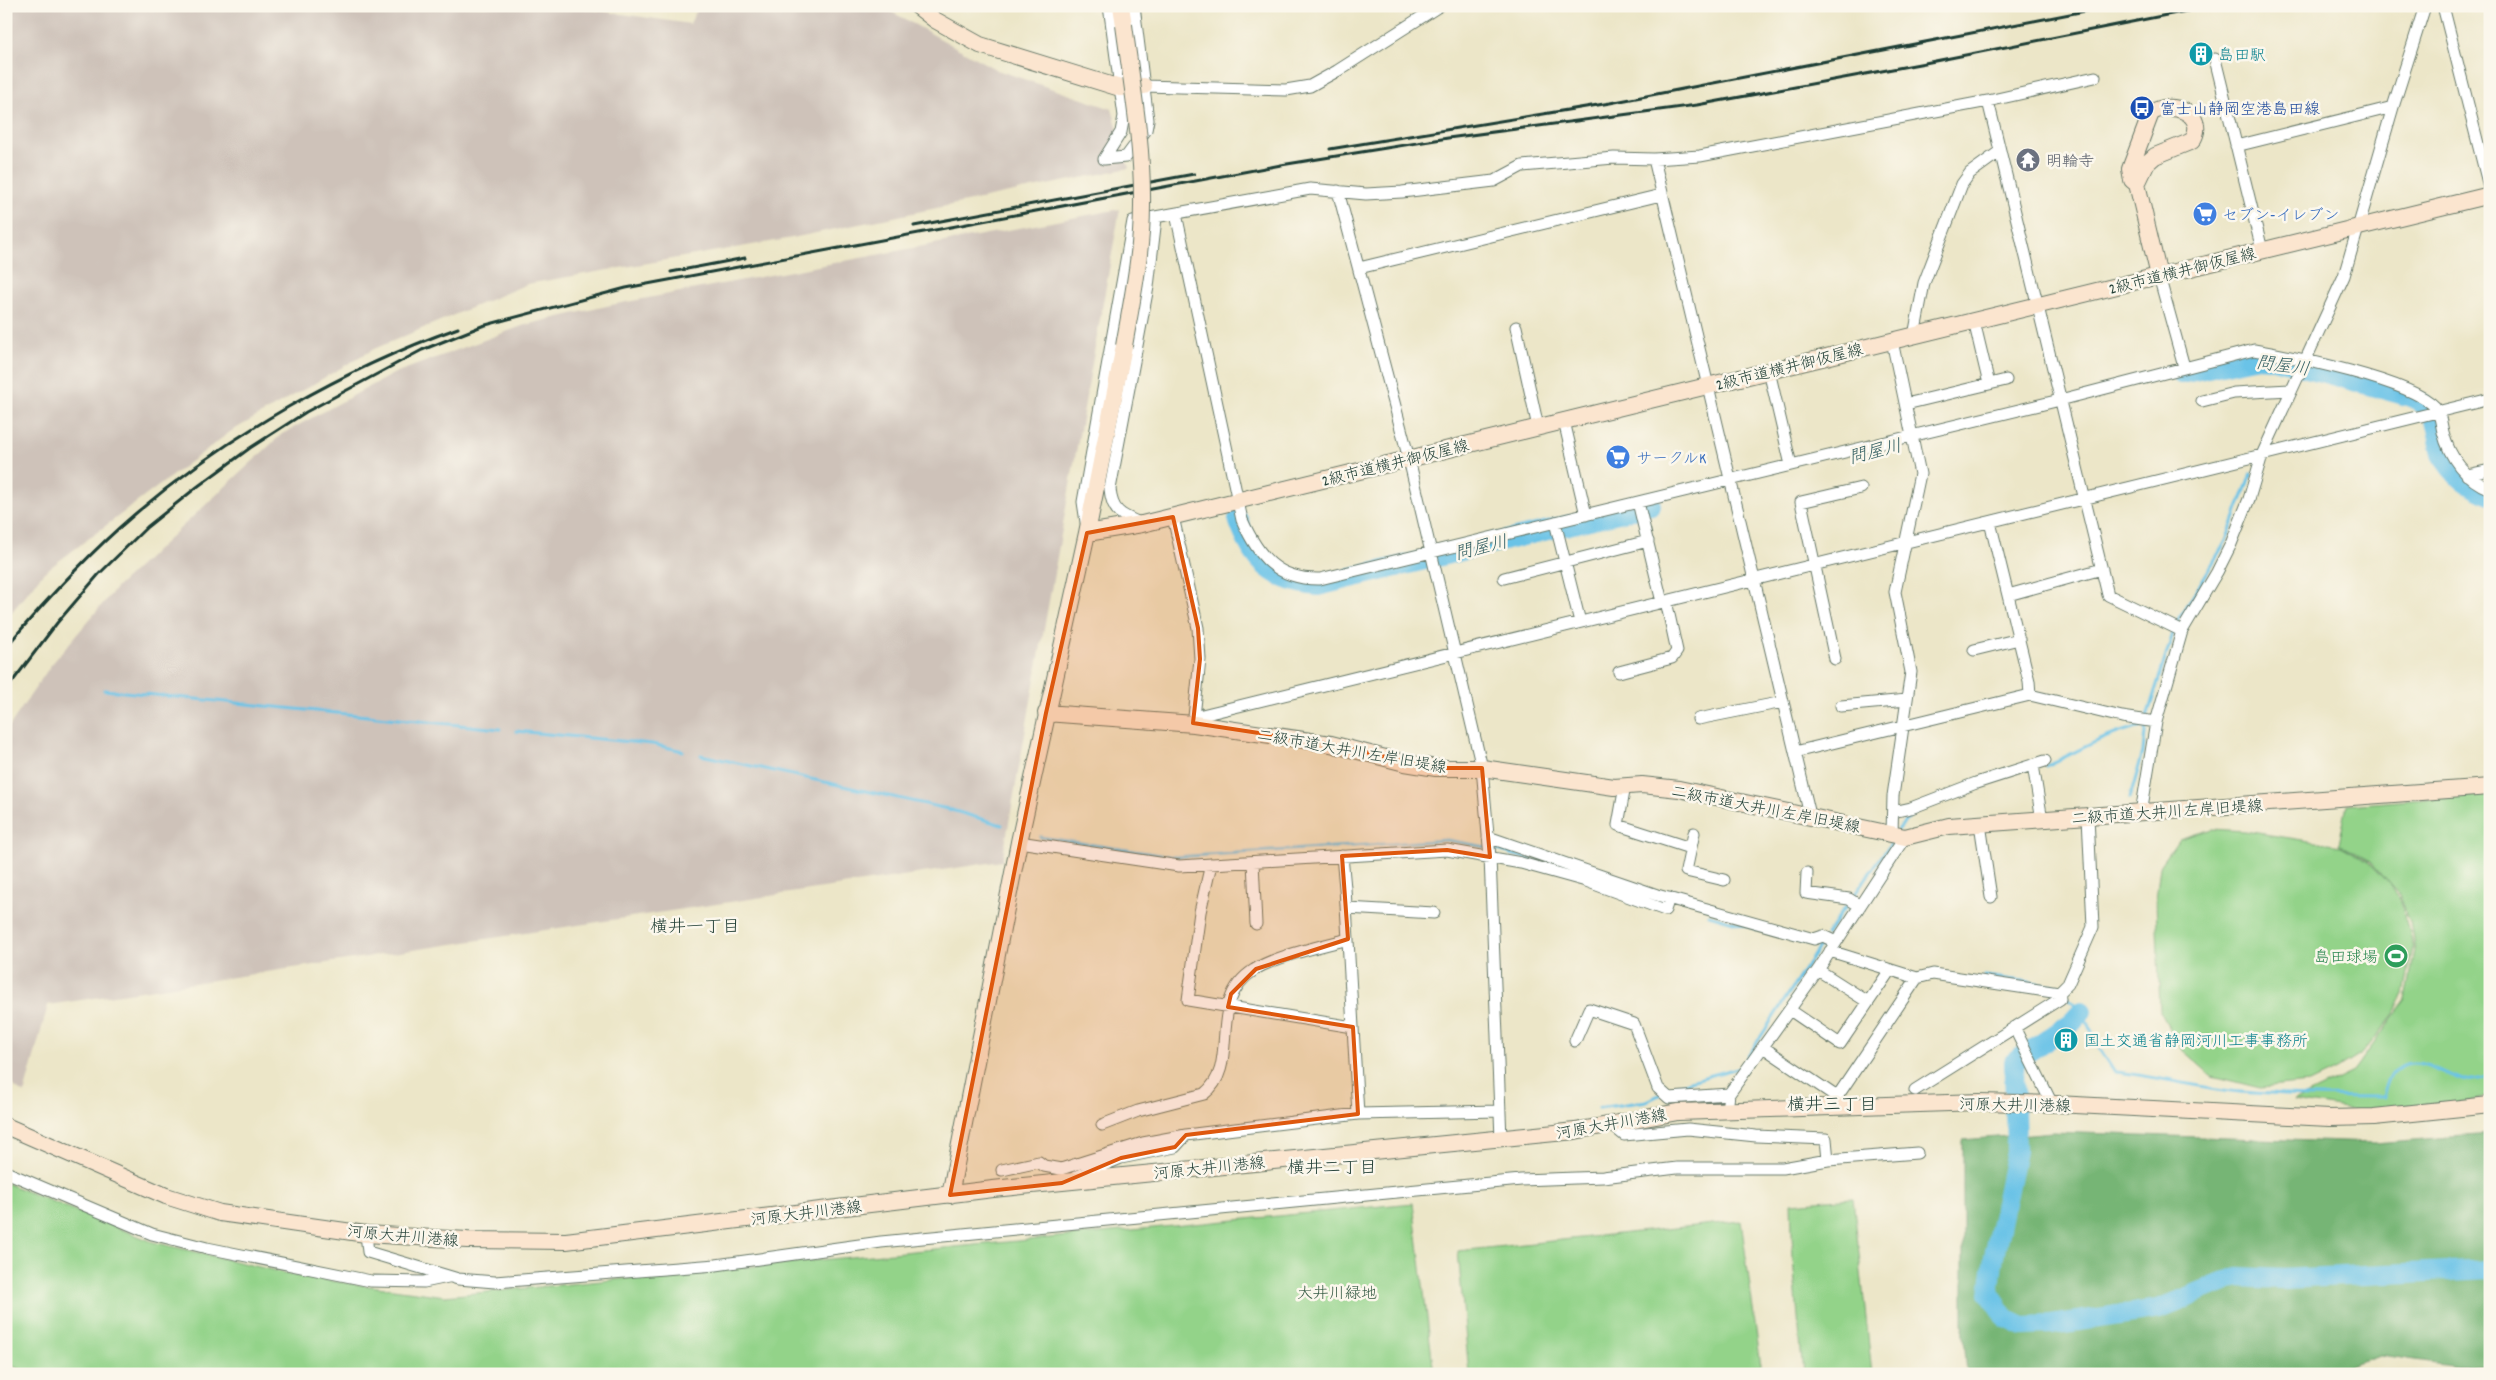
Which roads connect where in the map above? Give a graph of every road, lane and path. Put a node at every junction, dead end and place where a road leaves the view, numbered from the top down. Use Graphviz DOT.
graph roads {
  1 [pos="917,6"];
  2 [pos="1109,6"];
  3 [pos="1121,6"];
  4 [pos="1134,6"];
  5 [pos="1439,6"];
  6 [pos="2425,6"];
  7 [pos="2443,6"];
  8 [pos="2215,59"];
  9 [pos="2095,77"];
  10 [pos="1144,86"];
  11 [pos="1120,88"];
  12 [pos="1988,101"];
  13 [pos="2393,107"];
  14 [pos="2236,146"];
  15 [pos="1999,152"];
  16 [pos="1654,159"];
  17 [pos="2137,184"];
  18 [pos="1338,191"];
  19 [pos="2490,193"];
  20 [pos="1661,195"];
  21 [pos="1176,214"];
  22 [pos="1156,218"];
  23 [pos="2359,226"];
  24 [pos="2262,250"];
  25 [pos="1359,268"];
  26 [pos="2159,276"];
  27 [pos="2036,306"];
  28 [pos="1974,321"];
  29 [pos="1516,328"];
  30 [pos="1914,336"];
  31 [pos="1892,340"];
  32 [pos="2304,359"];
  33 [pos="2184,368"];
  34 [pos="1769,371"];
  35 [pos="2006,380"];
  36 [pos="1989,384"];
  37 [pos="1707,387"];
  38 [pos="2290,390"];
  39 [pos="2490,398"];
  40 [pos="2060,400"];
  41 [pos="2202,401"];
  42 [pos="1906,404"];
  43 [pos="2439,411"];
  44 [pos="1564,421"];
  45 [pos="1538,427"];
  46 [pos="1913,436"];
  47 [pos="2262,455"];
  48 [pos="1409,459"];
  49 [pos="1791,465"];
  50 [pos="2490,470"];
  51 [pos="2467,475"];
  52 [pos="1730,480"];
  53 [pos="1861,488"];
  54 [pos="2490,489"];
  55 [pos="2084,500"];
  56 [pos="1237,501"];
  57 [pos="1638,502"];
  58 [pos="1586,515"];
  59 [pos="1173,517"];
  60 [pos="1555,522"];
  61 [pos="1990,522"];
  62 [pos="1142,524"];
  63 [pos="1087,533"];
  64 [pos="1648,541"];
  65 [pos="1906,542"];
  66 [pos="1430,552"];
  67 [pos="1565,562"];
  68 [pos="1815,564"];
  69 [pos="2102,569"];
  70 [pos="1504,578"];
  71 [pos="1754,579"];
  72 [pos="2008,595"];
  73 [pos="1664,601"];
  74 [pos="1580,622"];
  75 [pos="2182,631"];
  76 [pos="2019,639"];
  77 [pos="1974,650"];
  78 [pos="1454,653"];
  79 [pos="1835,659"];
  80 [pos="1619,672"];
  81 [pos="2030,695"];
  82 [pos="1907,700"];
  83 [pos="1783,702"];
  84 [pos="1841,706"];
  85 [pos="1046,713"];
  86 [pos="1698,719"];
  87 [pos="1194,720"];
  88 [pos="2156,722"];
  89 [pos="1902,727"];
  90 [pos="1795,752"];
  91 [pos="2045,761"];
  92 [pos="2033,764"];
  93 [pos="1482,768"];
  94 [pos="1625,786"];
  95 [pos="2490,787"];
  96 [pos="1893,812"];
  97 [pos="2141,813"];
  98 [pos="1810,815"];
  99 [pos="2088,816"];
  100 [pos="2042,820"];
  101 [pos="1980,824"];
  102 [pos="1694,833"];
  103 [pos="1898,835"];
  104 [pos="1489,838"];
  105 [pos="1019,842"];
  106 [pos="1690,848"];
  107 [pos="1342,856"];
  108 [pos="1490,857"];
  109 [pos="1561,861"];
  110 [pos="1253,862"];
  111 [pos="1211,864"];
  112 [pos="1558,873"];
  113 [pos="1806,873"];
  114 [pos="1724,880"];
  115 [pos="1991,897"];
  116 [pos="1669,898"];
  117 [pos="1860,906"];
  118 [pos="1347,908"];
  119 [pos="1434,913"];
  120 [pos="1256,924"];
  121 [pos="1348,939"];
  122 [pos="1834,946"];
  123 [pos="1818,970"];
  124 [pos="1890,970"];
  125 [pos="1917,978"];
  126 [pos="2059,993"];
  127 [pos="1868,1002"];
  128 [pos="1228,1007"];
  129 [pos="1790,1010"];
  130 [pos="1353,1027"];
  131 [pos="2014,1027"];
  132 [pos="1575,1041"];
  133 [pos="1763,1047"];
  134 [pos="1915,1090"];
  135 [pos="1729,1094"];
  136 [pos="2052,1104"];
  137 [pos="2490,1105"];
  138 [pos="1499,1111"];
  139 [pos="1727,1111"];
  140 [pos="1358,1114"];
  141 [pos="1102,1124"];
  142 [pos="6,1126"];
  143 [pos="1613,1126"];
  144 [pos="1186,1135"];
  145 [pos="1501,1139"];
  146 [pos="1917,1153"];
  147 [pos="1828,1160"];
  148 [pos="1002,1170"];
  149 [pos="6,1172"];
  150 [pos="1062,1183"];
  151 [pos="950,1195"];
  152 [pos="366,1234"];
  153 [pos="449,1276"];
  1 -- 11 [label="street"];
  2 -- 11 [label="street"];
  3 -- 63 [label="street, bridge"];
  4 -- 10 [label="street"];
  5 -- 10 [label="street"];
  6 -- 13 [label="street"];
  7 -- 19 [label="street"];
  8 -- 14 [label="street"];
  9 -- 12 [label="street"];
  10 -- 11 [label="street"];
  10 -- 11 [label="street"];
  12 -- 15 [label="street"];
  12 -- 16 [label="street"];
  13 -- 14 [label="street"];
  13 -- 23 [label="street"];
  14 -- 24 [label="street"];
  15 -- 27 [label="street"];
  15 -- 30 [label="street"];
  16 -- 18 [label="street"];
  16 -- 20 [label="street"];
  17 -- 17 [label="street"];
  17 -- 26 [label="street"];
  18 -- 21 [label="street"];
  18 -- 25 [label="street"];
  19 -- 23 [label="street, 2級市道横井御仮屋線"];
  20 -- 25 [label="street"];
  20 -- 37 [label="street"];
  21 -- 22 [label="street"];
  21 -- 56 [label="street"];
  22 -- 62 [label="street"];
  22 -- 63 [label="street"];
  23 -- 24 [label="street, 2級市道横井御仮屋線"];
  23 -- 32 [label="street"];
  24 -- 26 [label="street, 2級市道横井御仮屋線"];
  25 -- 48 [label="street"];
  26 -- 27 [label="street, 2級市道横井御仮屋線"];
  26 -- 33 [label="street"];
  27 -- 28 [label="street, 2級市道横井御仮屋線"];
  27 -- 40 [label="street"];
  28 -- 30 [label="street, 2級市道横井御仮屋線"];
  28 -- 36 [label="street"];
  29 -- 45 [label="street"];
  30 -- 31 [label="street, 2級市道横井御仮屋線"];
  31 -- 34 [label="street, 2級市道横井御仮屋線"];
  31 -- 42 [label="street"];
  32 -- 33 [label="street"];
  32 -- 38 [label="street"];
  32 -- 43 [label="street"];
  33 -- 40 [label="street"];
  34 -- 37 [label="street, 2級市道横井御仮屋線"];
  34 -- 49 [label="street"];
  35 -- 36 [label="street"];
  36 -- 42 [label="street"];
  37 -- 44 [label="street, 2級市道横井御仮屋線"];
  37 -- 52 [label="street"];
  38 -- 41 [label="street"];
  38 -- 47 [label="street"];
  39 -- 43 [label="street"];
  40 -- 46 [label="street"];
  40 -- 55 [label="street"];
  42 -- 46 [label="street"];
  43 -- 47 [label="street"];
  43 -- 51 [label="street"];
  44 -- 45 [label="street, 2級市道横井御仮屋線"];
  44 -- 58 [label="street"];
  45 -- 48 [label="street, 2級市道横井御仮屋線"];
  46 -- 49 [label="street"];
  46 -- 65 [label="street"];
  47 -- 55 [label="street"];
  47 -- 75 [label="street"];
  48 -- 56 [label="street, 2級市道横井御仮屋線"];
  48 -- 66 [label="street"];
  49 -- 52 [label="street"];
  50 -- 51 [label="street"];
  51 -- 54 [label="street"];
  52 -- 57 [label="street"];
  52 -- 71 [label="street"];
  53 -- 68 [label="street"];
  55 -- 61 [label="street"];
  55 -- 69 [label="street"];
  56 -- 59 [label="street, 2級市道横井御仮屋線"];
  56 -- 66 [label="street"];
  57 -- 58 [label="street"];
  57 -- 64 [label="street"];
  58 -- 60 [label="street"];
  59 -- 62 [label="street, 2級市道横井御仮屋線"];
  59 -- 87 [label="street"];
  60 -- 66 [label="street"];
  60 -- 67 [label="street"];
  61 -- 65 [label="street"];
  61 -- 72 [label="street"];
  62 -- 63 [label="street, 2級市道横井御仮屋線"];
  63 -- 85 [label="street"];
  64 -- 67 [label="street"];
  64 -- 73 [label="street"];
  65 -- 68 [label="street"];
  65 -- 82 [label="street"];
  66 -- 78 [label="street"];
  67 -- 70 [label="street"];
  67 -- 74 [label="street"];
  68 -- 71 [label="street"];
  68 -- 79 [label="street"];
  69 -- 72 [label="street"];
  69 -- 75 [label="street"];
  71 -- 73 [label="street"];
  71 -- 83 [label="street"];
  72 -- 76 [label="street"];
  73 -- 74 [label="street"];
  73 -- 80 [label="street"];
  74 -- 78 [label="street"];
  75 -- 88 [label="street"];
  76 -- 77 [label="street"];
  76 -- 81 [label="street"];
  78 -- 87 [label="street"];
  78 -- 93 [label="street"];
  81 -- 88 [label="street"];
  81 -- 89 [label="street"];
  82 -- 84 [label="street"];
  82 -- 89 [label="street"];
  83 -- 86 [label="street"];
  83 -- 90 [label="street"];
  85 -- 87 [label="street, 二級市道大井川左岸旧堤線"];
  85 -- 105 [label="street"];
  87 -- 93 [label="street, 二級市道大井川左岸旧堤線"];
  88 -- 97 [label="street"];
  89 -- 90 [label="street"];
  89 -- 96 [label="street"];
  90 -- 98 [label="street"];
  91 -- 92 [label="street"];
  92 -- 96 [label="street"];
  92 -- 100 [label="street"];
  93 -- 94 [label="street, 二級市道大井川左岸旧堤線"];
  93 -- 104 [label="street"];
  94 -- 98 [label="street, 二級市道大井川左岸旧堤線"];
  94 -- 106 [label="street"];
  95 -- 97 [label="street, 二級市道大井川左岸旧堤線"];
  96 -- 103 [label="street"];
  97 -- 99 [label="street, 二級市道大井川左岸旧堤線"];
  98 -- 103 [label="street, 二級市道大井川左岸旧堤線"];
  99 -- 100 [label="street, 二級市道大井川左岸旧堤線"];
  99 -- 126 [label="street"];
  100 -- 101 [label="street, 二級市道大井川左岸旧堤線"];
  101 -- 103 [label="street, 二級市道大井川左岸旧堤線"];
  101 -- 115 [label="street"];
  102 -- 106 [label="street"];
  103 -- 117 [label="street"];
  104 -- 108 [label="street"];
  104 -- 109 [label="street"];
  105 -- 111 [label="street"];
  105 -- 151 [label="street"];
  106 -- 114 [label="street"];
  107 -- 108 [label="street"];
  107 -- 110 [label="street"];
  107 -- 118 [label="street"];
  108 -- 112 [label="street"];
  108 -- 138 [label="street"];
  109 -- 112 [label="street"];
  109 -- 116 [label="street"];
  110 -- 111 [label="street"];
  110 -- 120 [label="street"];
  111 -- 128 [label="street"];
  112 -- 116 [label="street"];
  113 -- 117 [label="street"];
  116 -- 122 [label="street"];
  117 -- 122 [label="street"];
  118 -- 119 [label="street"];
  118 -- 121 [label="street"];
  121 -- 128 [label="street"];
  121 -- 130 [label="street"];
  122 -- 123 [label="street"];
  122 -- 124 [label="street"];
  123 -- 127 [label="street"];
  123 -- 129 [label="street"];
  124 -- 125 [label="street"];
  124 -- 127 [label="street"];
  125 -- 126 [label="street"];
  125 -- 133 [label="street"];
  126 -- 131 [label="street"];
  127 -- 129 [label="street"];
  128 -- 130 [label="street"];
  128 -- 141 [label="street"];
  129 -- 133 [label="street"];
  130 -- 140 [label="street"];
  131 -- 134 [label="street"];
  131 -- 136 [label="street"];
  132 -- 135 [label="street"];
  133 -- 135 [label="street"];
  135 -- 139 [label="street"];
  136 -- 137 [label="street, 河原大井川港線"];
  136 -- 139 [label="street, 河原大井川港線"];
  138 -- 140 [label="street"];
  138 -- 145 [label="street"];
  139 -- 143 [label="street, 河原大井川港線"];
  140 -- 144 [label="street"];
  142 -- 152 [label="street, 河原大井川港線"];
  143 -- 145 [label="street, 河原大井川港線"];
  143 -- 147 [label="street"];
  144 -- 148 [label="street"];
  144 -- 150 [label="street"];
  145 -- 150 [label="street, 河原大井川港線"];
  146 -- 147 [label="street"];
  147 -- 153 [label="street"];
  149 -- 153 [label="street"];
  150 -- 151 [label="street, 河原大井川港線"];
  151 -- 152 [label="street, 河原大井川港線"];
  152 -- 153 [label="street"];
}
